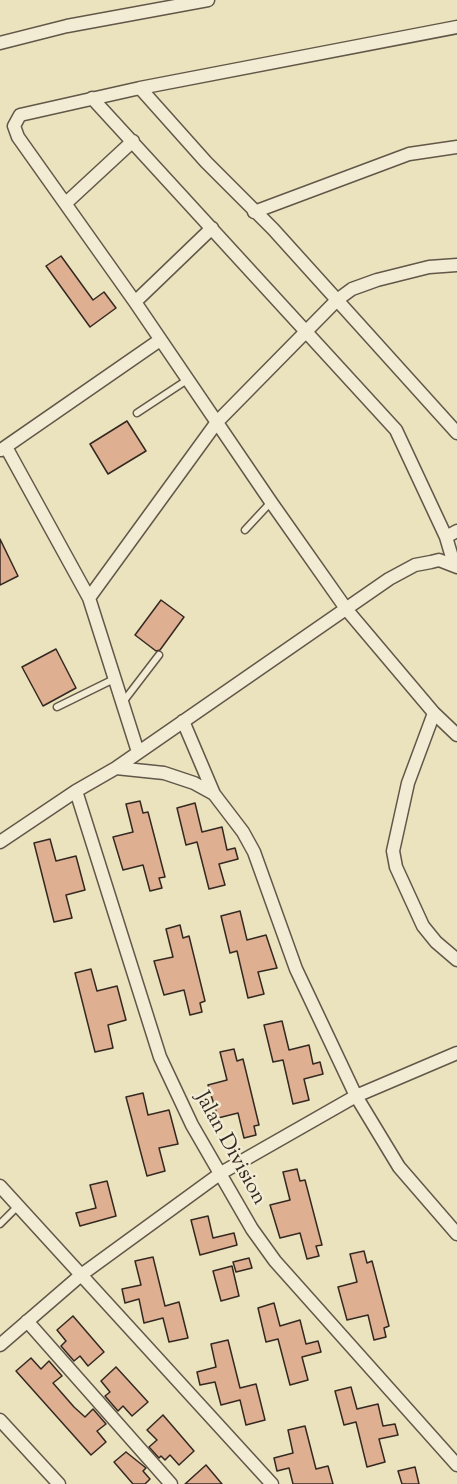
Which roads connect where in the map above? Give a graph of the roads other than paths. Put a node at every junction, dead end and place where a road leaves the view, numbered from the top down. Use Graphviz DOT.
graph roads {
  1 [pos="208,0"];
  2 [pos="457,27"];
  3 [pos="0,43"];
  4 [pos="140,88"];
  5 [pos="92,98"];
  6 [pos="133,141"];
  7 [pos="457,147"];
  8 [pos="66,203"];
  9 [pos="254,212"];
  10 [pos="212,228"];
  11 [pos="457,265"];
  12 [pos="337,300"];
  13 [pos="135,302"];
  14 [pos="305,332"];
  15 [pos="160,340"];
  16 [pos="187,380"];
  17 [pos="137,413"];
  18 [pos="217,422"];
  19 [pos="457,433"];
  20 [pos="3,449"];
  21 [pos="271,502"];
  22 [pos="245,530"];
  23 [pos="452,534"];
  24 [pos="455,566"];
  25 [pos="89,598"];
  26 [pos="347,610"];
  27 [pos="159,656"];
  28 [pos="115,678"];
  29 [pos="122,702"];
  30 [pos="57,707"];
  31 [pos="434,713"];
  32 [pos="183,721"];
  33 [pos="457,735"];
  34 [pos="138,752"];
  35 [pos="116,768"];
  36 [pos="76,791"];
  37 [pos="214,794"];
  38 [pos="0,842"];
  39 [pos="457,960"];
  40 [pos="457,1053"];
  41 [pos="356,1096"];
  42 [pos="221,1173"];
  43 [pos="0,1186"];
  44 [pos="18,1206"];
  45 [pos="0,1224"];
  46 [pos="457,1234"];
  47 [pos="81,1275"];
  48 [pos="27,1321"];
  49 [pos="0,1345"];
  50 [pos="0,1420"];
  51 [pos="455,1459"];
  52 [pos="59,1484"];
  53 [pos="171,1484"];
  54 [pos="272,1484"];
  1 -- 3 [label="street"];
  2 -- 4 [label="street"];
  4 -- 5 [label="street"];
  4 -- 9 [label="street"];
  5 -- 6 [label="street"];
  5 -- 8 [label="street"];
  6 -- 8 [label="street"];
  6 -- 10 [label="street"];
  7 -- 9 [label="street"];
  8 -- 13 [label="street"];
  9 -- 12 [label="street"];
  10 -- 13 [label="street"];
  10 -- 14 [label="street"];
  11 -- 12 [label="street"];
  12 -- 14 [label="street"];
  12 -- 19 [label="street"];
  13 -- 15 [label="street"];
  14 -- 18 [label="street"];
  14 -- 23 [label="street"];
  15 -- 16 [label="street"];
  15 -- 20 [label="street"];
  16 -- 17 [label="lane"];
  16 -- 18 [label="street"];
  18 -- 21 [label="street"];
  18 -- 25 [label="street"];
  20 -- 25 [label="street"];
  21 -- 22 [label="lane"];
  21 -- 26 [label="street"];
  23 -- 24 [label="street"];
  24 -- 26 [label="street"];
  25 -- 28 [label="street"];
  26 -- 31 [label="street"];
  26 -- 32 [label="street"];
  27 -- 29 [label="lane"];
  28 -- 29 [label="street"];
  28 -- 30 [label="lane"];
  29 -- 34 [label="street"];
  31 -- 33 [label="street"];
  31 -- 39 [label="street"];
  32 -- 34 [label="street"];
  32 -- 37 [label="street"];
  34 -- 35 [label="street"];
  35 -- 36 [label="street"];
  35 -- 37 [label="street"];
  36 -- 38 [label="street"];
  36 -- 42 [label="street, Jalan Division"];
  37 -- 41 [label="street"];
  40 -- 41 [label="street"];
  41 -- 42 [label="street"];
  41 -- 46 [label="street"];
  42 -- 47 [label="street"];
  42 -- 51 [label="street, Jalan Division"];
  43 -- 44 [label="street"];
  44 -- 45 [label="lane"];
  44 -- 47 [label="street"];
  47 -- 48 [label="street"];
  47 -- 54 [label="street"];
  48 -- 49 [label="street"];
  48 -- 53 [label="street"];
  50 -- 52 [label="street"];
}
